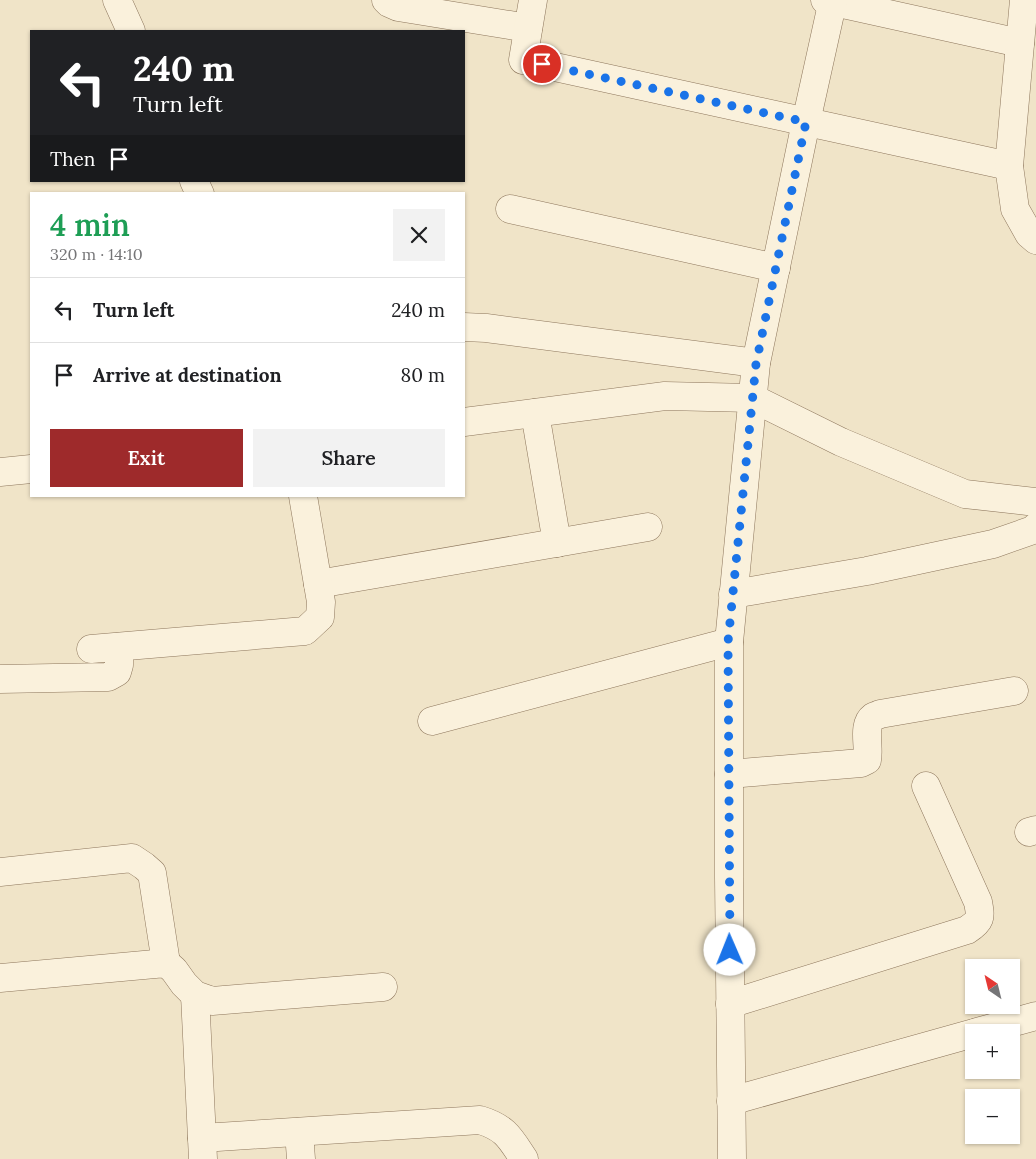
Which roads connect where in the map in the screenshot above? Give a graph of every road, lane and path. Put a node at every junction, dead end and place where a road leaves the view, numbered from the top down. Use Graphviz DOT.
graph roads {
  1 [pos="118,0"];
  2 [pos="386,0"];
  3 [pos="532,0"];
  4 [pos="1024,0"];
  5 [pos="831,1"];
  6 [pos="528,28"];
  7 [pos="131,30"];
  8 [pos="1020,43"];
  9 [pos="806,122"];
  10 [pos="1009,166"];
  11 [pos="510,209"];
  12 [pos="1036,240"];
  13 [pos="776,268"];
  14 [pos="465,327"];
  15 [pos="756,364"];
  16 [pos="752,398"];
  17 [pos="535,413"];
  18 [pos="465,422"];
  19 [pos="30,469"];
  20 [pos="0,472"];
  21 [pos="303,497"];
  22 [pos="1036,502"];
  23 [pos="1036,526"];
  24 [pos="648,527"];
  25 [pos="557,543"];
  26 [pos="318,584"];
  27 [pos="733,594"];
  28 [pos="728,642"];
  29 [pos="119,647"];
  30 [pos="91,649"];
  31 [pos="0,680"];
  32 [pos="1014,691"];
  33 [pos="432,721"];
  34 [pos="729,774"];
  35 [pos="926,786"];
  36 [pos="0,872"];
  37 [pos="166,963"];
  38 [pos="0,978"];
  39 [pos="383,987"];
  40 [pos="195,995"];
  41 [pos="730,1004"];
  42 [pos="1036,1016"];
  43 [pos="1007,1024"];
  44 [pos="965,1036"];
  45 [pos="732,1101"];
  46 [pos="299,1132"];
  47 [pos="203,1148"];
  48 [pos="301,1159"];
  49 [pos="524,1159"];
  50 [pos="732,1159"];
  1 -- 7 [label="street"];
  2 -- 6 [label="street"];
  3 -- 6 [label="street"];
  4 -- 8 [label="street"];
  5 -- 8 [label="street"];
  5 -- 9 [label="street"];
  6 -- 9 [label="street"];
  8 -- 10 [label="street"];
  9 -- 10 [label="street"];
  9 -- 13 [label="street"];
  10 -- 12 [label="street"];
  11 -- 13 [label="street"];
  13 -- 15 [label="street"];
  14 -- 15 [label="street"];
  15 -- 16 [label="street"];
  16 -- 17 [label="street"];
  16 -- 22 [label="street"];
  16 -- 27 [label="street"];
  17 -- 18 [label="street"];
  17 -- 25 [label="street"];
  19 -- 20 [label="street"];
  21 -- 26 [label="street"];
  23 -- 27 [label="street"];
  24 -- 25 [label="street"];
  25 -- 26 [label="street"];
  26 -- 29 [label="street"];
  27 -- 28 [label="street"];
  28 -- 33 [label="street"];
  28 -- 34 [label="street"];
  29 -- 30 [label="street"];
  29 -- 31 [label="street"];
  32 -- 34 [label="street"];
  34 -- 41 [label="street"];
  35 -- 41 [label="street"];
  36 -- 37 [label="street"];
  37 -- 38 [label="street"];
  37 -- 40 [label="street"];
  39 -- 40 [label="street"];
  40 -- 47 [label="street"];
  41 -- 45 [label="street"];
  42 -- 43 [label="street"];
  44 -- 45 [label="street"];
  45 -- 50 [label="street"];
  46 -- 47 [label="street"];
  46 -- 48 [label="street"];
  46 -- 49 [label="street"];
}
